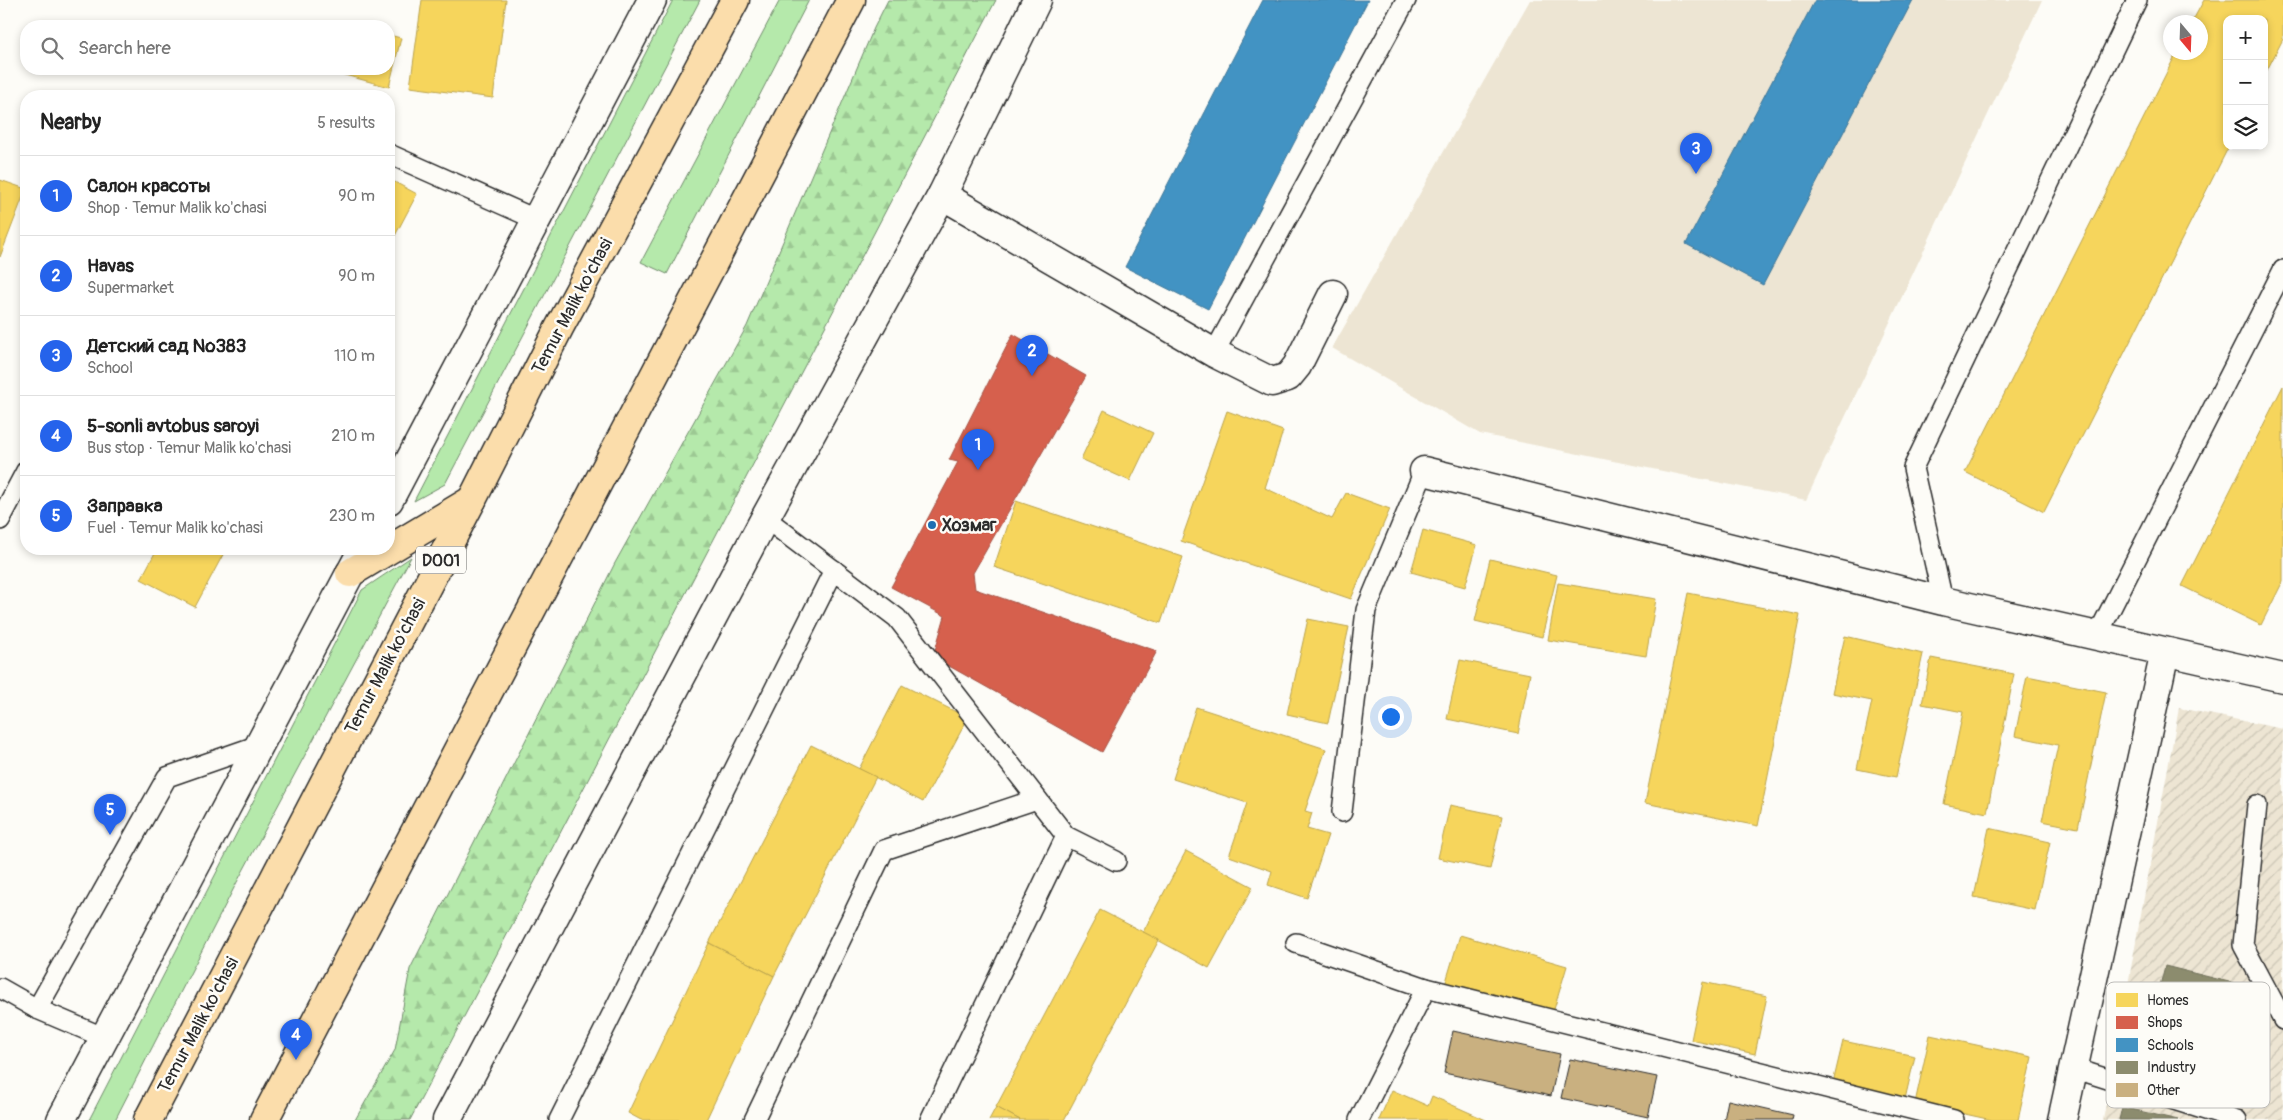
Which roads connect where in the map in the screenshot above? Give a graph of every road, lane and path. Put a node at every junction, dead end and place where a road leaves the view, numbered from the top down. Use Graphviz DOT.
graph roads {
  1 [pos="652,0"];
  2 [pos="851,0"];
  3 [pos="1037,0"];
  4 [pos="1406,0"];
  5 [pos="2137,0"];
  6 [pos="732,3"];
  7 [pos="395,157"];
  8 [pos="942,195"];
  9 [pos="535,220"];
  10 [pos="2283,270"];
  11 [pos="1333,294"];
  12 [pos="1214,353"];
  13 [pos="1424,471"];
  14 [pos="20,482"];
  15 [pos="395,488"];
  16 [pos="472,500"];
  17 [pos="765,518"];
  18 [pos="0,520"];
  19 [pos="395,546"];
  20 [pos="360,555"];
  21 [pos="380,555"];
  22 [pos="834,570"];
  23 [pos="350,573"];
  24 [pos="1943,601"];
  25 [pos="2097,636"];
  26 [pos="2165,652"];
  27 [pos="2283,678"];
  28 [pos="262,744"];
  29 [pos="1037,799"];
  30 [pos="2257,804"];
  31 [pos="1342,812"];
  32 [pos="1066,836"];
  33 [pos="1116,861"];
  34 [pos="1296,943"];
  35 [pos="2263,982"];
  36 [pos="0,988"];
  37 [pos="1426,988"];
  38 [pos="2270,996"];
  39 [pos="37,1009"];
  40 [pos="2283,1020"];
  41 [pos="105,1038"];
  42 [pos="2073,1068"];
  43 [pos="2106,1079"];
  44 [pos="2198,1108"];
  45 [pos="61,1120"];
  46 [pos="148,1120"];
  47 [pos="264,1120"];
  48 [pos="447,1120"];
  49 [pos="559,1120"];
  50 [pos="754,1120"];
  51 [pos="930,1120"];
  52 [pos="1359,1120"];
  53 [pos="1954,1120"];
  54 [pos="2062,1120"];
  55 [pos="2236,1120"];
  1 -- 9 [label="street"];
  2 -- 47 [label="highway"];
  3 -- 8 [label="street"];
  4 -- 12 [label="lane"];
  5 -- 24 [label="lane"];
  6 -- 16 [label="highway, Temur Malik ko'chasi / D001"];
  7 -- 9 [label="lane"];
  8 -- 12 [label="street"];
  8 -- 17 [label="street"];
  9 -- 15 [label="street"];
  10 -- 25 [label="lane"];
  11 -- 12 [label="street"];
  13 -- 24 [label="street"];
  13 -- 31 [label="lane"];
  14 -- 18 [label="lane"];
  16 -- 19 [label="highway"];
  16 -- 46 [label="highway, Temur Malik ko'chasi / D001"];
  17 -- 22 [label="lane"];
  17 -- 48 [label="street"];
  20 -- 23 [label="street"];
  21 -- 23 [label="highway"];
  22 -- 29 [label="lane"];
  22 -- 49 [label="lane"];
  23 -- 28 [label="street"];
  24 -- 25 [label="street"];
  25 -- 26 [label="street"];
  26 -- 27 [label="street"];
  26 -- 42 [label="street"];
  28 -- 39 [label="lane"];
  28 -- 41 [label="street"];
  29 -- 32 [label="lane"];
  29 -- 50 [label="lane"];
  30 -- 35 [label="lane"];
  32 -- 33 [label="lane"];
  32 -- 51 [label="lane"];
  34 -- 37 [label="lane"];
  36 -- 39 [label="lane"];
  37 -- 52 [label="lane"];
  37 -- 53 [label="lane"];
  38 -- 40 [label="lane"];
  39 -- 41 [label="lane"];
  41 -- 45 [label="street"];
  42 -- 43 [label="lane"];
  42 -- 54 [label="street"];
  44 -- 55 [label="lane"];
}
